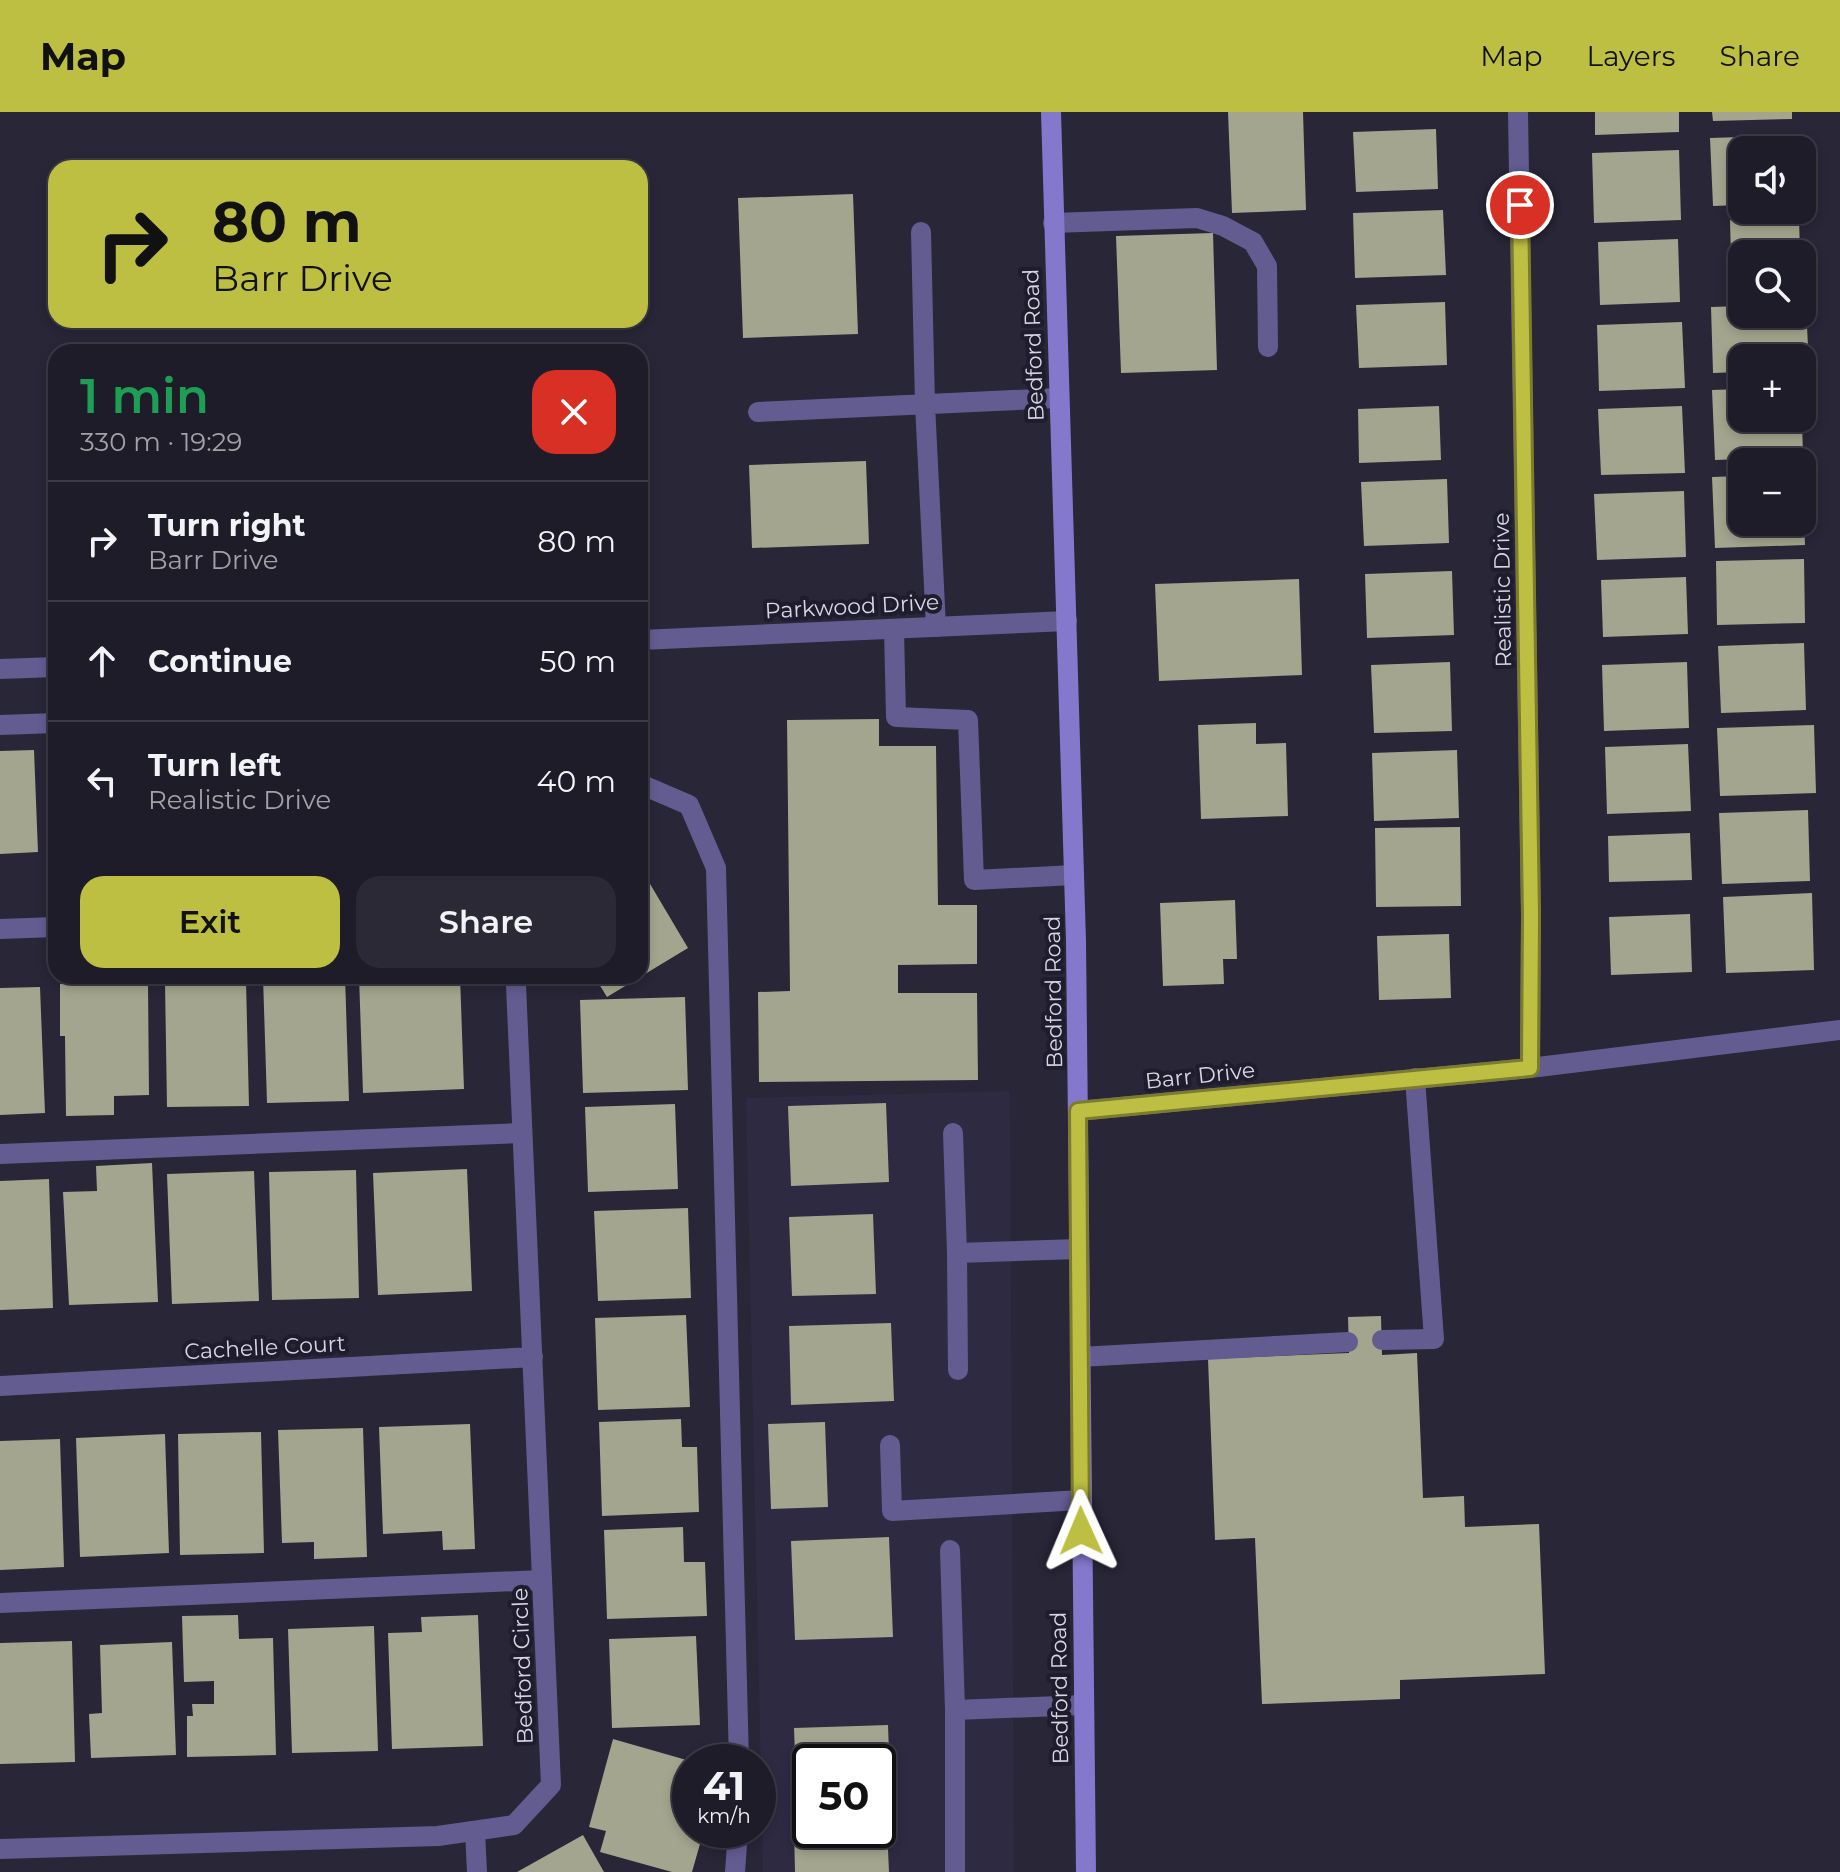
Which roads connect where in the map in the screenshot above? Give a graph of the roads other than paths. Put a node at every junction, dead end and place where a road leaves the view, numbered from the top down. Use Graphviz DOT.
graph roads {
  1 [pos="1051,112"];
  2 [pos="1518,112"];
  3 [pos="1053,223"];
  4 [pos="921,232"];
  5 [pos="1268,347"];
  6 [pos="1058,398"];
  7 [pos="925,404"];
  8 [pos="758,412"];
  9 [pos="1067,621"];
  10 [pos="936,627"];
  11 [pos="894,629"];
  12 [pos="648,640"];
  13 [pos="48,667"];
  14 [pos="0,669"];
  15 [pos="48,723"];
  16 [pos="0,725"];
  17 [pos="648,787"];
  18 [pos="1074,875"];
  19 [pos="48,927"];
  20 [pos="0,929"];
  21 [pos="516,984"];
  22 [pos="1840,1030"];
  23 [pos="1530,1068"];
  24 [pos="1415,1078"];
  25 [pos="1078,1111"];
  26 [pos="522,1133"];
  27 [pos="953,1133"];
  28 [pos="0,1154"];
  29 [pos="1079,1249"];
  30 [pos="957,1253"];
  31 [pos="1382,1340"];
  32 [pos="1348,1342"];
  33 [pos="533,1357"];
  34 [pos="1080,1357"];
  35 [pos="958,1370"];
  36 [pos="0,1386"];
  37 [pos="890,1445"];
  38 [pos="1081,1500"];
  39 [pos="950,1550"];
  40 [pos="542,1580"];
  41 [pos="0,1603"];
  42 [pos="1084,1705"];
  43 [pos="955,1710"];
  44 [pos="739,1744"];
  45 [pos="475,1831"];
  46 [pos="737,1848"];
  47 [pos="0,1849"];
  48 [pos="477,1872"];
  49 [pos="735,1872"];
  50 [pos="955,1872"];
  51 [pos="1086,1872"];
  1 -- 3 [label="main road, Bedford Road"];
  2 -- 23 [label="street, Realistic Drive"];
  3 -- 5 [label="street"];
  3 -- 6 [label="main road, Bedford Road"];
  4 -- 7 [label="street"];
  6 -- 7 [label="street"];
  6 -- 9 [label="main road, Bedford Road"];
  7 -- 8 [label="street"];
  7 -- 10 [label="street"];
  9 -- 10 [label="street, Parkwood Drive"];
  9 -- 18 [label="main road, Bedford Road"];
  10 -- 11 [label="street, Parkwood Drive"];
  11 -- 12 [label="street, Parkwood Drive"];
  11 -- 18 [label="street"];
  13 -- 14 [label="street"];
  15 -- 16 [label="street"];
  17 -- 44 [label="street"];
  18 -- 25 [label="main road, Bedford Road"];
  19 -- 20 [label="street"];
  21 -- 26 [label="street, Bedford Circle"];
  22 -- 23 [label="street, Barr Drive"];
  23 -- 24 [label="street, Barr Drive"];
  24 -- 25 [label="street, Barr Drive"];
  24 -- 31 [label="street"];
  25 -- 29 [label="main road, Bedford Road"];
  26 -- 28 [label="street"];
  26 -- 33 [label="street, Bedford Circle"];
  27 -- 30 [label="street"];
  29 -- 30 [label="street"];
  29 -- 34 [label="main road, Bedford Road"];
  30 -- 35 [label="street"];
  32 -- 34 [label="street"];
  33 -- 36 [label="street, Cachelle Court"];
  33 -- 40 [label="street, Bedford Circle"];
  34 -- 38 [label="main road, Bedford Road"];
  37 -- 38 [label="street"];
  38 -- 42 [label="main road, Bedford Road"];
  39 -- 43 [label="street"];
  40 -- 41 [label="street"];
  40 -- 45 [label="street, Bedford Circle"];
  42 -- 43 [label="street"];
  42 -- 51 [label="main road, Bedford Road"];
  43 -- 50 [label="street"];
  45 -- 47 [label="street, Bedford Circle"];
  45 -- 48 [label="street"];
  46 -- 49 [label="street"];
}
